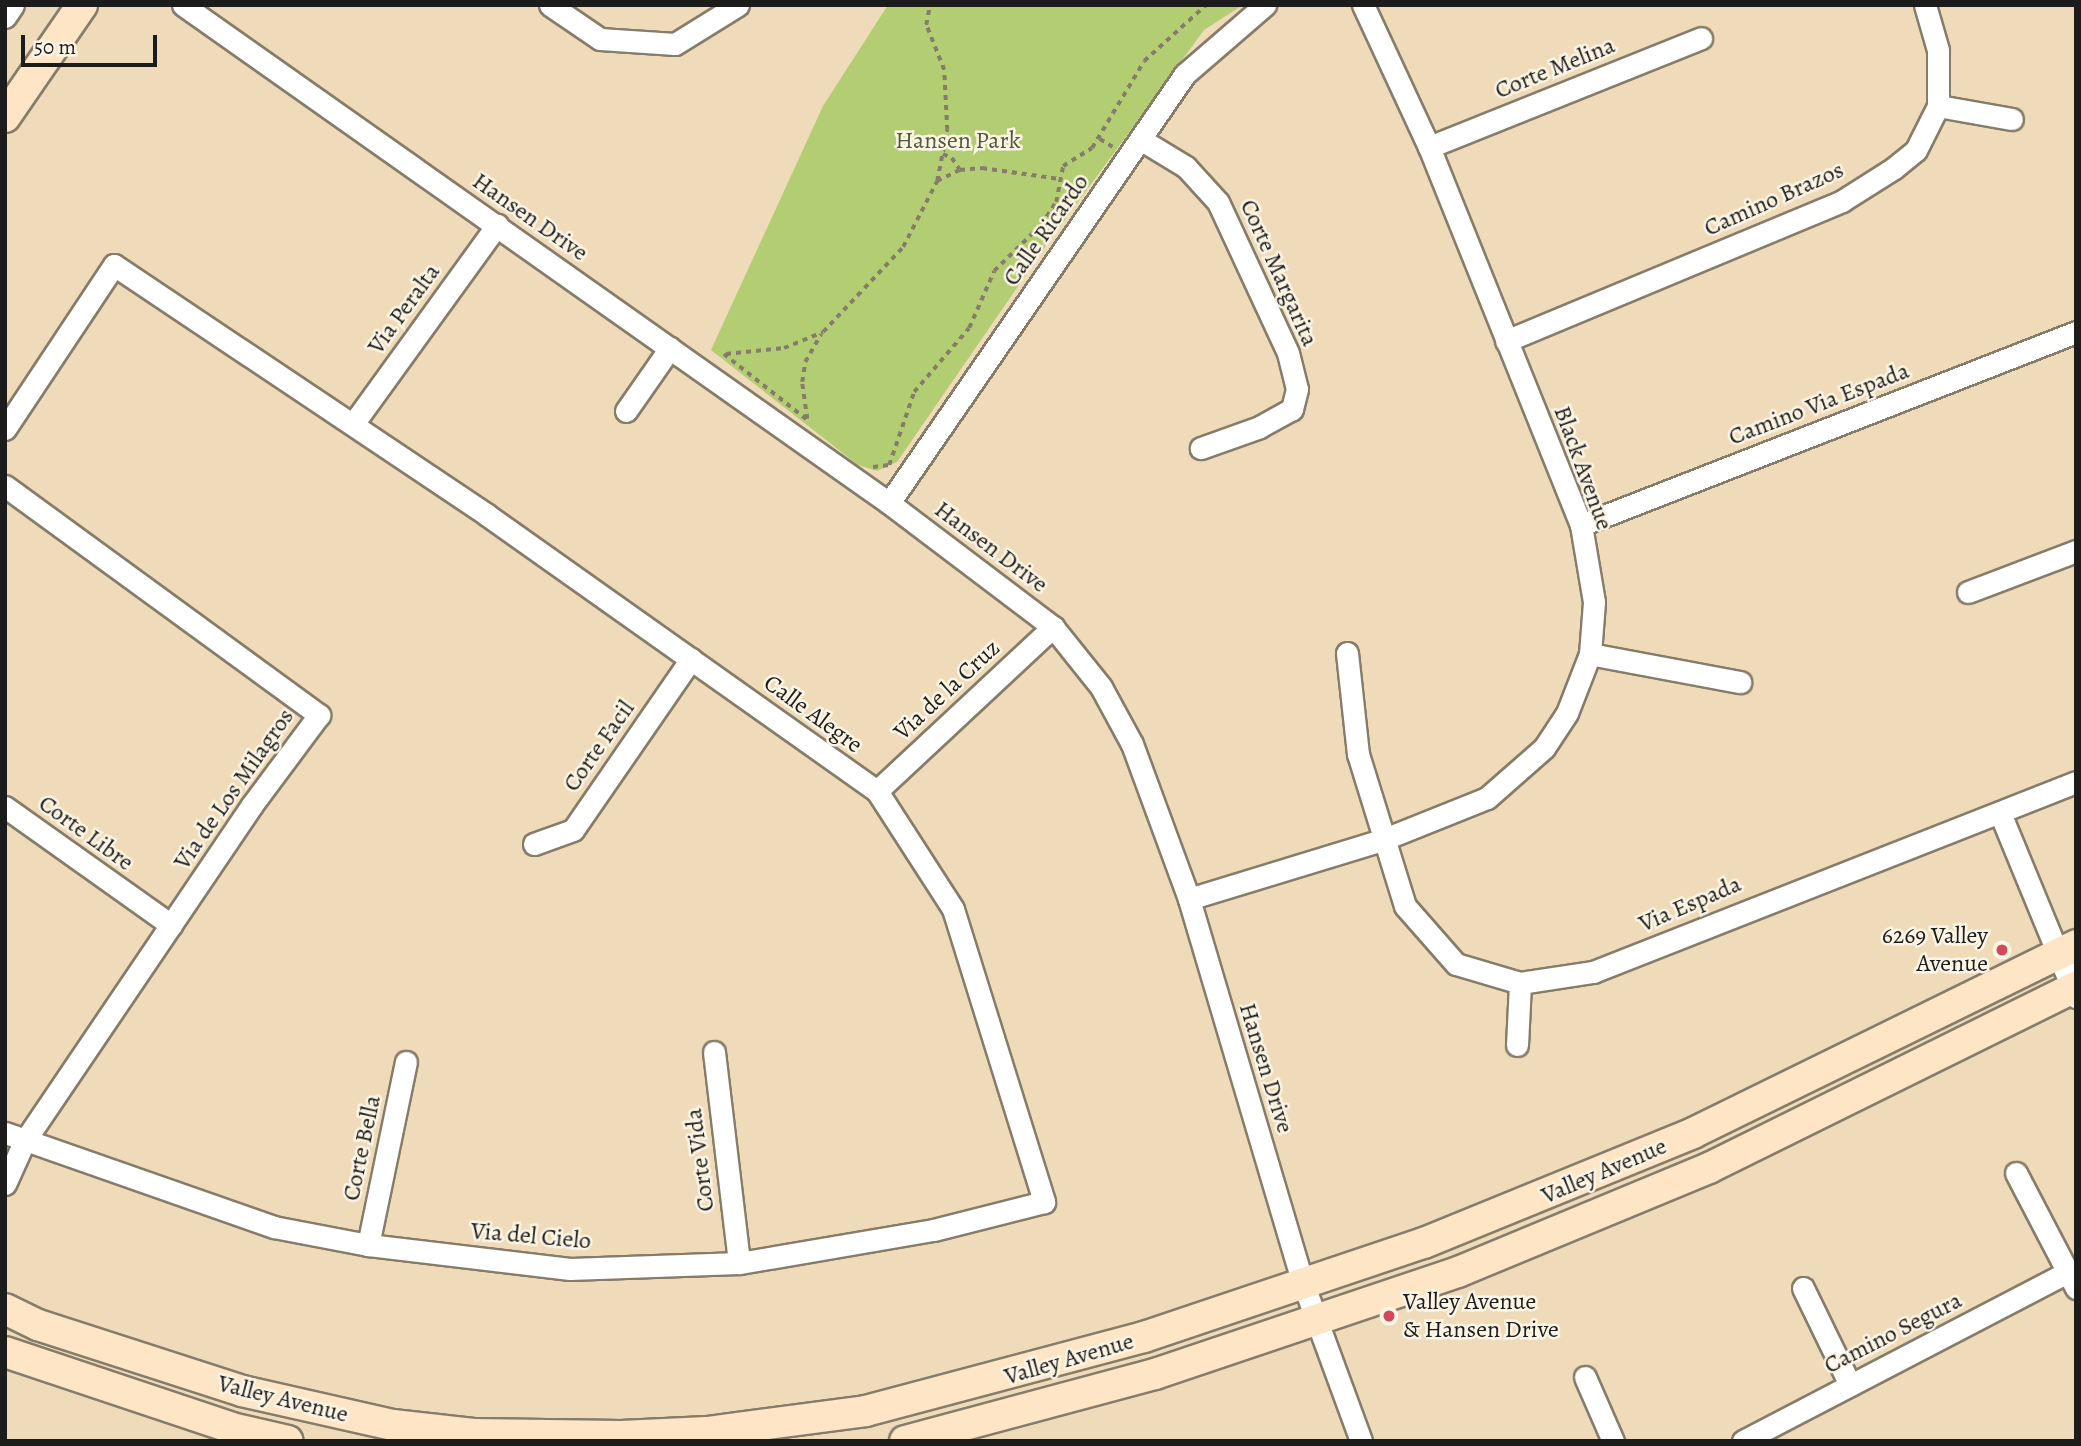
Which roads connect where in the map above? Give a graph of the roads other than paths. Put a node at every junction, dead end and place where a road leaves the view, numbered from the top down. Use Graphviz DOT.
graph roads {
  1 [pos="13,5"];
  2 [pos="82,5"];
  3 [pos="183,5"];
  4 [pos="550,5"];
  5 [pos="738,5"];
  6 [pos="1265,5"];
  7 [pos="1363,5"];
  8 [pos="1925,5"];
  9 [pos="5,17"];
  10 [pos="1701,38"];
  11 [pos="1938,106"];
  12 [pos="5,117"];
  13 [pos="2012,119"];
  14 [pos="1140,139"];
  15 [pos="1429,147"];
  16 [pos="497,226"];
  17 [pos="2076,332"];
  18 [pos="1506,341"];
  19 [pos="670,348"];
  20 [pos="626,411"];
  21 [pos="353,424"];
  22 [pos="5,429"];
  23 [pos="1201,447"];
  24 [pos="5,486"];
  25 [pos="889,503"];
  26 [pos="1580,525"];
  27 [pos="2076,551"];
  28 [pos="1968,592"];
  29 [pos="1053,627"];
  30 [pos="1347,653"];
  31 [pos="1590,654"];
  32 [pos="691,659"];
  33 [pos="1740,682"];
  34 [pos="2076,782"];
  35 [pos="877,791"];
  36 [pos="5,807"];
  37 [pos="2000,813"];
  38 [pos="1382,840"];
  39 [pos="534,844"];
  40 [pos="1189,899"];
  41 [pos="171,925"];
  42 [pos="2067,949"];
  43 [pos="1520,983"];
  44 [pos="2074,991"];
  45 [pos="1517,1045"];
  46 [pos="714,1052"];
  47 [pos="406,1062"];
  48 [pos="15,1137"];
  49 [pos="2016,1173"];
  50 [pos="5,1184"];
  51 [pos="1044,1202"];
  52 [pos="368,1245"];
  53 [pos="739,1263"];
  54 [pos="2071,1280"];
  55 [pos="1303,1283"];
  56 [pos="1803,1288"];
  57 [pos="5,1309"];
  58 [pos="1316,1320"];
  59 [pos="5,1352"];
  60 [pos="1585,1377"];
  61 [pos="1850,1385"];
  62 [pos="288,1441"];
  63 [pos="905,1441"];
  64 [pos="1361,1441"];
  65 [pos="1613,1441"];
  66 [pos="1743,1441"];
  1 -- 9 [label="street"];
  2 -- 12 [label="main road"];
  3 -- 16 [label="street, Hansen Drive"];
  4 -- 5 [label="street"];
  6 -- 14 [label="street, Calle Ricardo"];
  7 -- 15 [label="street, Black Avenue"];
  8 -- 11 [label="street, Camino Brazos"];
  10 -- 15 [label="street, Corte Melina"];
  11 -- 13 [label="street"];
  11 -- 18 [label="street, Camino Brazos"];
  14 -- 23 [label="street, Corte Margarita"];
  14 -- 25 [label="street, Calle Ricardo"];
  15 -- 18 [label="street, Black Avenue"];
  16 -- 19 [label="street, Hansen Drive"];
  16 -- 21 [label="street, Via Peralta"];
  17 -- 26 [label="street, Camino Via Espada"];
  18 -- 26 [label="street, Black Avenue"];
  19 -- 20 [label="street"];
  19 -- 25 [label="street, Hansen Drive"];
  21 -- 22 [label="street"];
  21 -- 32 [label="street, Calle Alegre"];
  24 -- 41 [label="street, Via de Los Milagros"];
  25 -- 29 [label="street, Hansen Drive"];
  26 -- 31 [label="street, Black Avenue"];
  27 -- 28 [label="street"];
  29 -- 35 [label="street, Via de la Cruz"];
  29 -- 40 [label="street, Hansen Drive"];
  30 -- 38 [label="street, Via Espada"];
  31 -- 33 [label="street"];
  31 -- 38 [label="street, Black Avenue"];
  32 -- 35 [label="street, Calle Alegre"];
  32 -- 39 [label="street, Corte Facil"];
  34 -- 37 [label="street, Via Espada"];
  35 -- 51 [label="street, Calle Alegre"];
  36 -- 41 [label="street, Corte Libre"];
  37 -- 42 [label="street"];
  37 -- 43 [label="street, Via Espada"];
  38 -- 40 [label="street, Black Avenue"];
  38 -- 43 [label="street, Via Espada"];
  40 -- 55 [label="street, Hansen Drive"];
  41 -- 48 [label="street, Via de Los Milagros"];
  42 -- 44 [label="street"];
  42 -- 55 [label="main road, Valley Avenue"];
  43 -- 45 [label="street"];
  44 -- 58 [label="main road, Valley Avenue"];
  46 -- 53 [label="street, Corte Vida"];
  47 -- 52 [label="street, Corte Bella"];
  48 -- 50 [label="street, Via de Los Milagros"];
  48 -- 52 [label="street, Via del Cielo"];
  49 -- 54 [label="street"];
  51 -- 53 [label="street, Via del Cielo"];
  52 -- 53 [label="street, Via del Cielo"];
  54 -- 61 [label="street, Camino Segura"];
  55 -- 57 [label="main road, Valley Avenue"];
  55 -- 58 [label="street, Hansen Drive"];
  56 -- 61 [label="street"];
  58 -- 63 [label="main road, Valley Avenue"];
  58 -- 64 [label="street, Hansen Drive"];
  59 -- 62 [label="main road, Valley Avenue"];
  60 -- 65 [label="street"];
  61 -- 66 [label="street, Camino Segura"];
}
